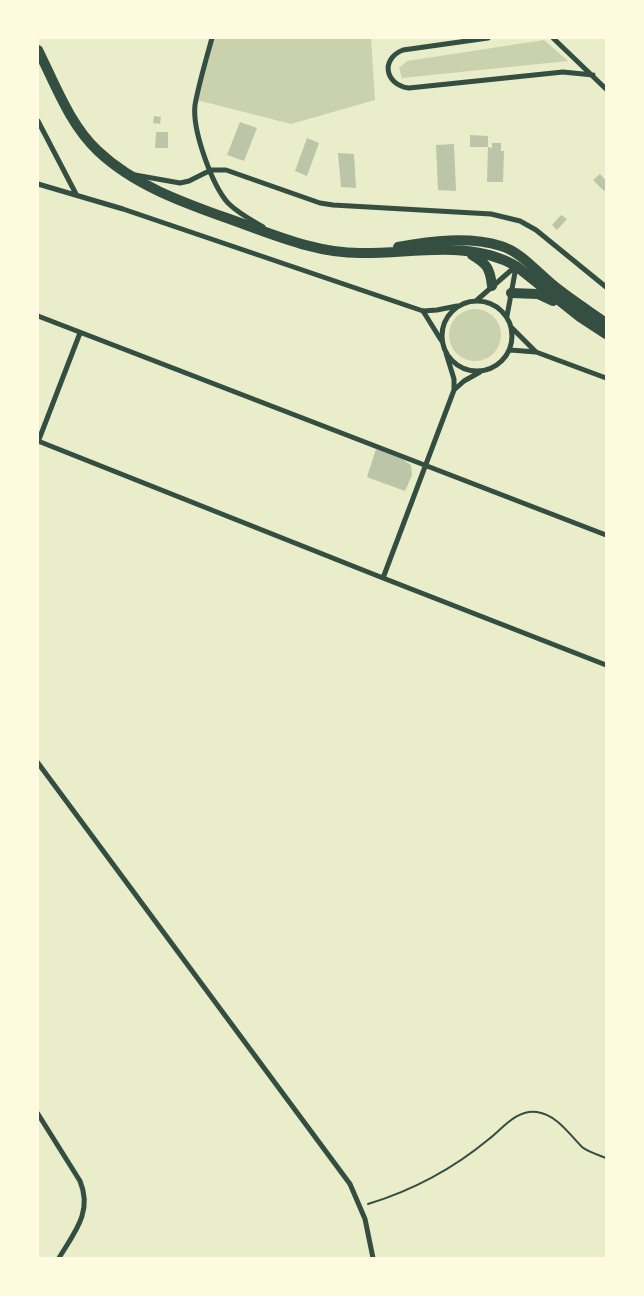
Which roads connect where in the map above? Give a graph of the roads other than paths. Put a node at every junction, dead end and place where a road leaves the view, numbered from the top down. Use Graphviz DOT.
graph roads {
  1 [pos="212,38"];
  2 [pos="488,38"];
  3 [pos="553,38"];
  4 [pos="38,50"];
  5 [pos="592,76"];
  6 [pos="606,89"];
  7 [pos="38,121"];
  8 [pos="211,170"];
  9 [pos="126,174"];
  10 [pos="38,184"];
  11 [pos="76,194"];
  12 [pos="274,235"];
  13 [pos="502,246"];
  14 [pos="464,250"];
  15 [pos="370,253"];
  16 [pos="516,266"];
  17 [pos="492,286"];
  18 [pos="554,286"];
  19 [pos="606,287"];
  20 [pos="511,293"];
  21 [pos="477,300"];
  22 [pos="457,306"];
  23 [pos="423,311"];
  24 [pos="38,316"];
  25 [pos="507,316"];
  26 [pos="580,317"];
  27 [pos="606,323"];
  28 [pos="512,328"];
  29 [pos="80,333"];
  30 [pos="606,334"];
  31 [pos="443,343"];
  32 [pos="510,350"];
  33 [pos="536,352"];
  34 [pos="446,353"];
  35 [pos="484,370"];
  36 [pos="606,378"];
  37 [pos="454,390"];
  38 [pos="38,442"];
  39 [pos="424,465"];
  40 [pos="606,535"];
  41 [pos="383,578"];
  42 [pos="606,665"];
  43 [pos="38,763"];
  44 [pos="38,1114"];
  45 [pos="59,1258"];
  46 [pos="372,1258"];
  1 -- 8 [label="street"];
  2 -- 5 [label="street"];
  3 -- 5 [label="street"];
  4 -- 9 [label="main road"];
  5 -- 6 [label="street"];
  7 -- 11 [label="street"];
  8 -- 9 [label="street"];
  8 -- 12 [label="street"];
  8 -- 19 [label="street"];
  9 -- 12 [label="main road"];
  10 -- 11 [label="street"];
  11 -- 23 [label="street"];
  12 -- 15 [label="main road"];
  13 -- 15 [label="main road"];
  13 -- 16 [label="main road"];
  13 -- 18 [label="main road"];
  14 -- 15 [label="main road"];
  14 -- 16 [label="main road"];
  14 -- 17 [label="main road"];
  16 -- 17 [label="street"];
  16 -- 18 [label="main road"];
  16 -- 20 [label="street"];
  16 -- 26 [label="main road"];
  17 -- 21 [label="street"];
  18 -- 27 [label="main road"];
  20 -- 25 [label="street"];
  20 -- 26 [label="main road"];
  21 -- 22 [label="street"];
  21 -- 25 [label="street"];
  22 -- 23 [label="street"];
  22 -- 31 [label="street"];
  23 -- 31 [label="street"];
  24 -- 29 [label="street"];
  25 -- 28 [label="street"];
  26 -- 30 [label="main road"];
  28 -- 32 [label="street"];
  28 -- 33 [label="street"];
  29 -- 38 [label="street"];
  29 -- 39 [label="street"];
  31 -- 34 [label="street"];
  32 -- 33 [label="street"];
  32 -- 35 [label="street"];
  33 -- 36 [label="street"];
  34 -- 35 [label="street"];
  34 -- 37 [label="street"];
  35 -- 37 [label="street"];
  37 -- 39 [label="street"];
  38 -- 41 [label="street"];
  39 -- 40 [label="street"];
  39 -- 41 [label="street"];
  41 -- 42 [label="street"];
  43 -- 46 [label="street"];
  44 -- 45 [label="street"];
}
